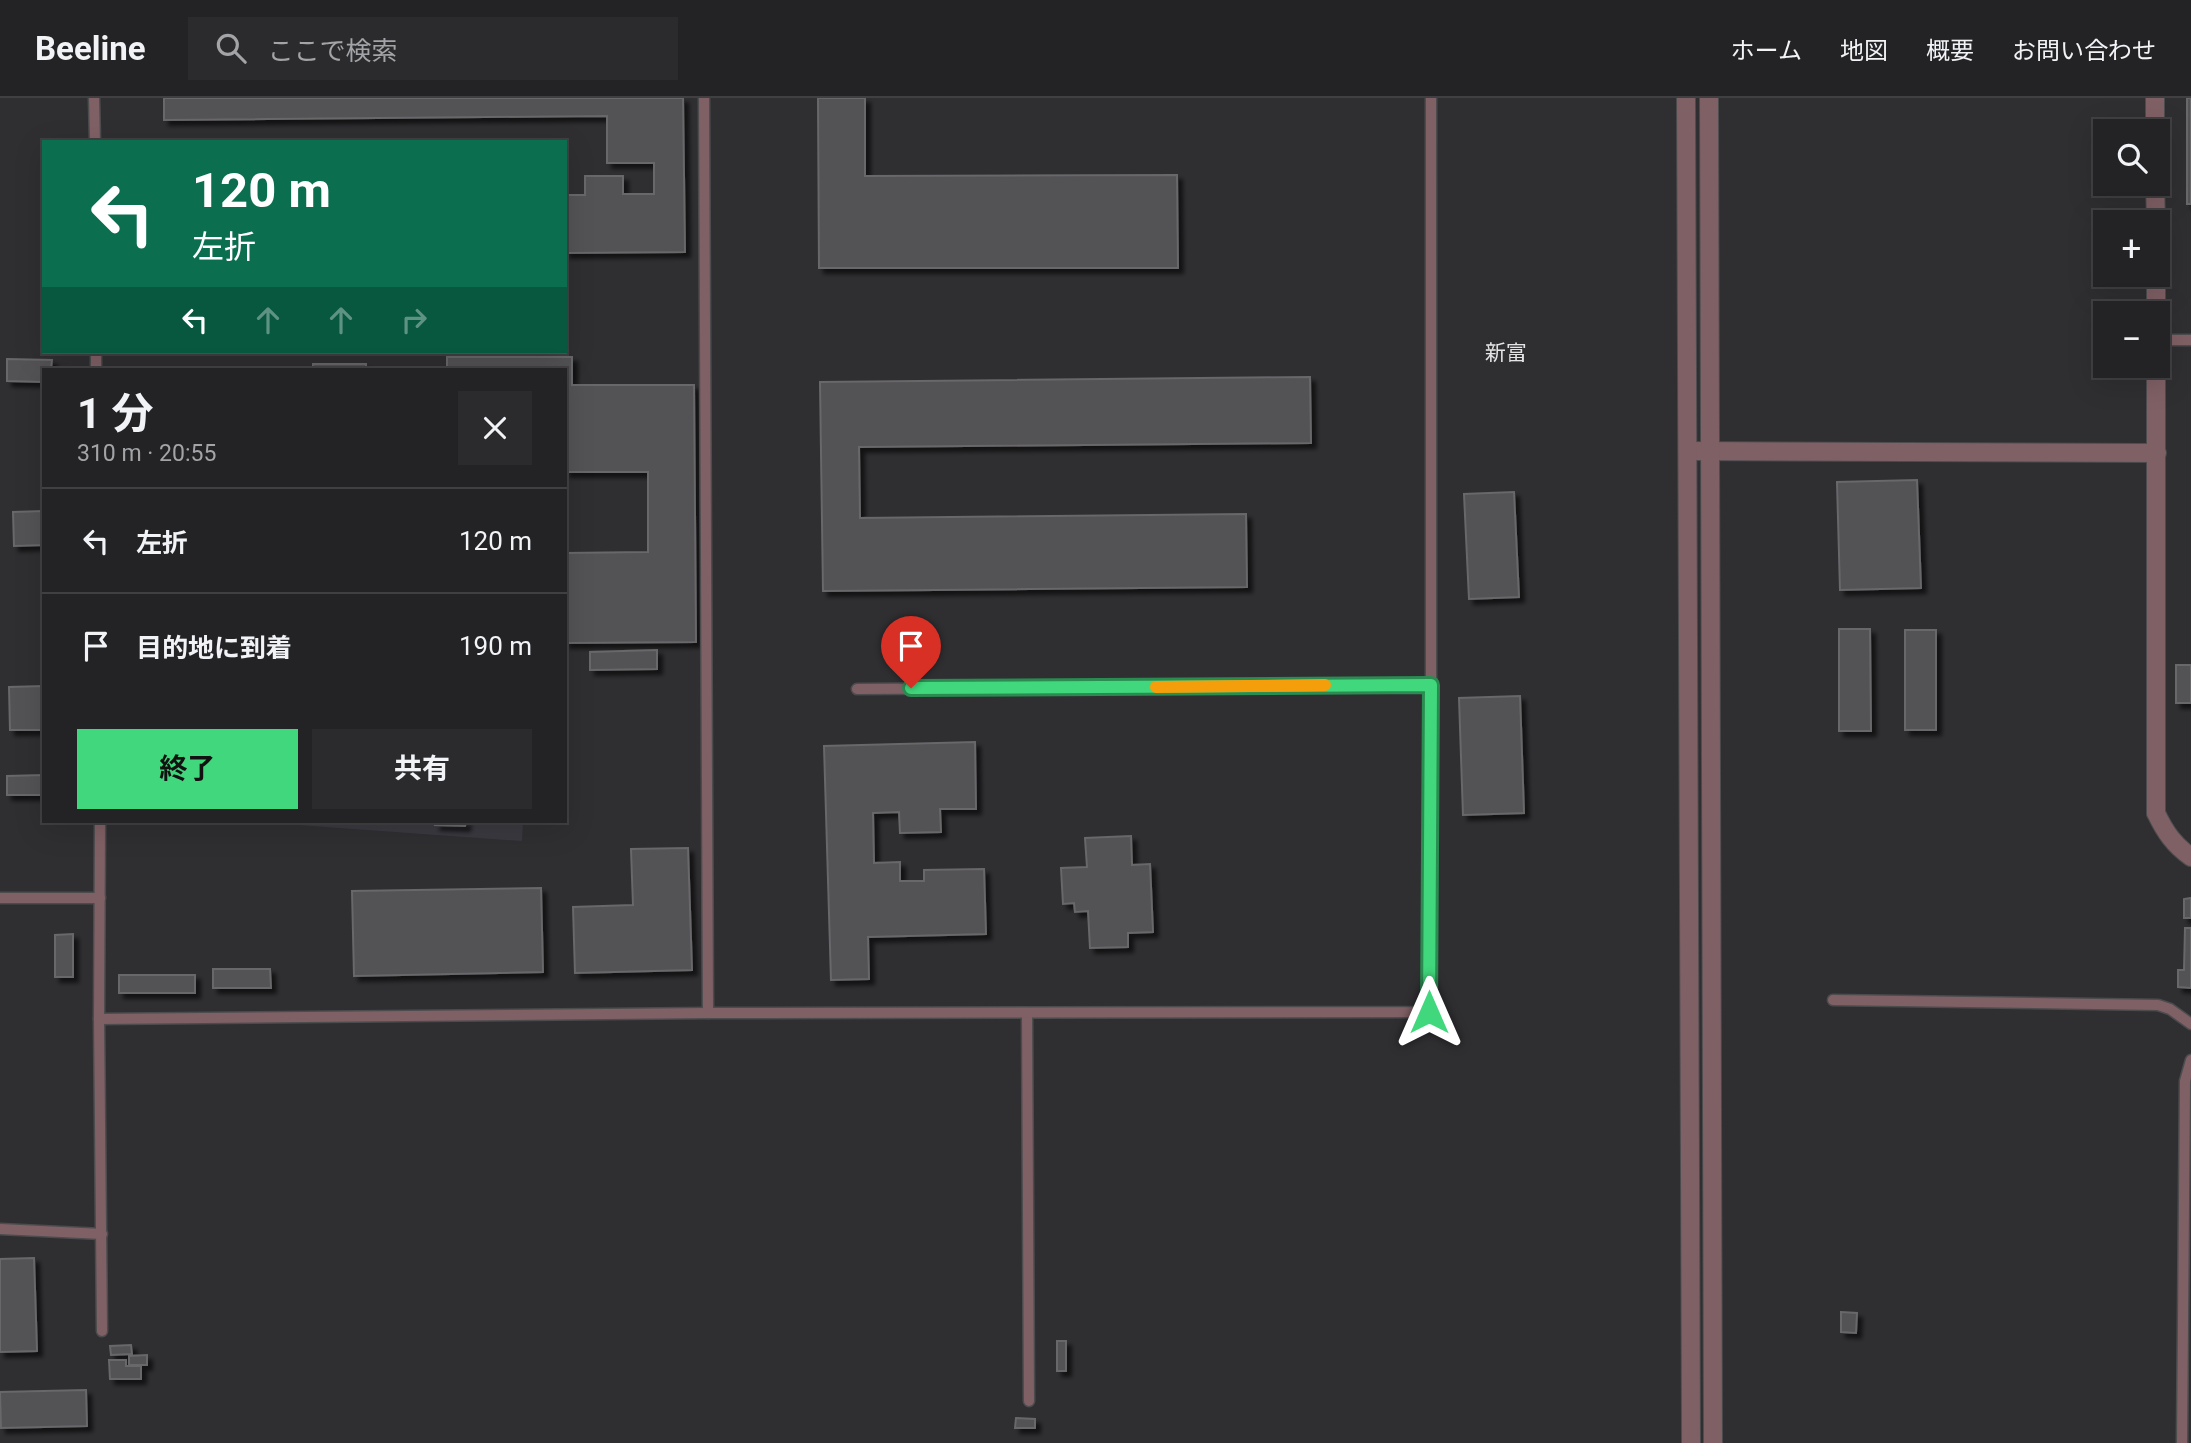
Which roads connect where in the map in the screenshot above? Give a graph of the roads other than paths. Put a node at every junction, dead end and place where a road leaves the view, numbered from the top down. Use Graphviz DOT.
graph roads {
  1 [pos="94,98"];
  2 [pos="704,98"];
  3 [pos="1431,98"];
  4 [pos="1686,98"];
  5 [pos="1709,98"];
  6 [pos="2155,98"];
  7 [pos="2155,119"];
  8 [pos="95,140"];
  9 [pos="2170,340"];
  10 [pos="2191,340"];
  11 [pos="2156,378"];
  12 [pos="1710,451"];
  13 [pos="1688,452"];
  14 [pos="2157,453"];
  15 [pos="1431,685"];
  16 [pos="857,689"];
  17 [pos="100,823"];
  18 [pos="2191,857"];
  19 [pos="0,898"];
  20 [pos="100,898"];
  21 [pos="1833,1000"];
  22 [pos="708,1013"];
  23 [pos="1027,1013"];
  24 [pos="99,1019"];
  25 [pos="2191,1024"];
  26 [pos="2191,1060"];
  27 [pos="0,1228"];
  28 [pos="102,1234"];
  29 [pos="102,1331"];
  30 [pos="1029,1401"];
  31 [pos="1691,1443"];
  32 [pos="1713,1443"];
  33 [pos="2182,1443"];
  1 -- 8 [label="lane"];
  2 -- 22 [label="lane"];
  3 -- 15 [label="lane"];
  4 -- 13 [label="street"];
  5 -- 12 [label="street"];
  6 -- 7 [label="street"];
  9 -- 10 [label="lane"];
  11 -- 14 [label="street"];
  12 -- 13 [label="street"];
  12 -- 14 [label="street"];
  12 -- 32 [label="street"];
  13 -- 31 [label="street"];
  14 -- 18 [label="street"];
  15 -- 16 [label="lane"];
  15 -- 23 [label="lane"];
  17 -- 20 [label="lane"];
  19 -- 20 [label="lane"];
  20 -- 24 [label="lane"];
  21 -- 25 [label="lane"];
  22 -- 23 [label="lane"];
  22 -- 24 [label="lane"];
  23 -- 30 [label="lane"];
  24 -- 28 [label="lane"];
  26 -- 33 [label="lane"];
  27 -- 28 [label="lane"];
  28 -- 29 [label="lane"];
}
